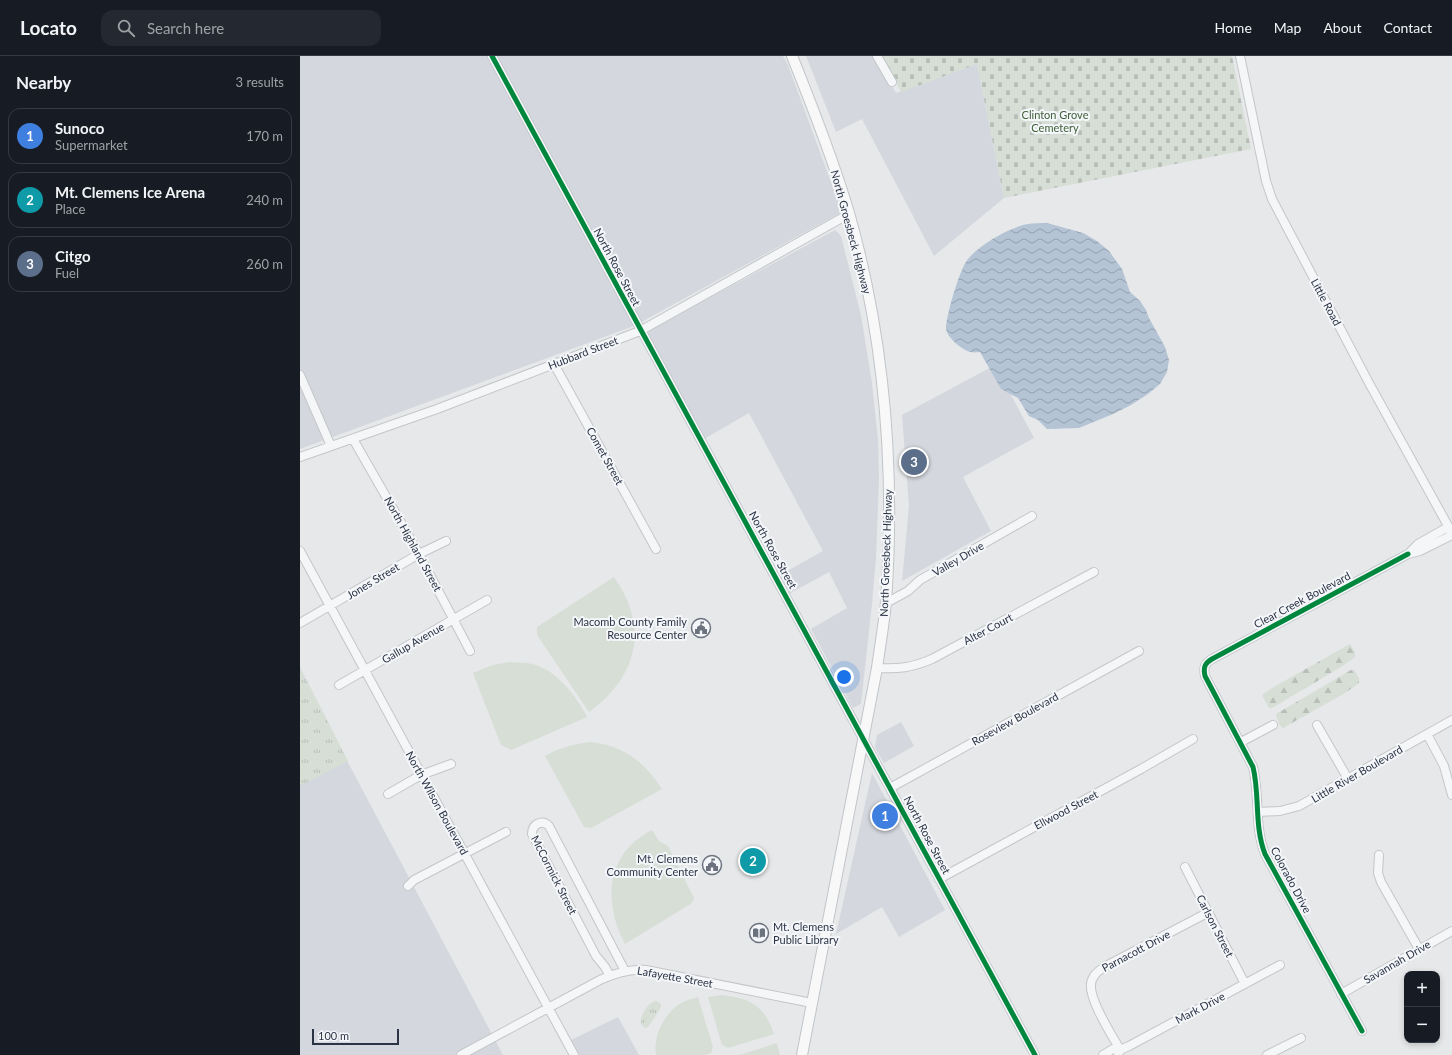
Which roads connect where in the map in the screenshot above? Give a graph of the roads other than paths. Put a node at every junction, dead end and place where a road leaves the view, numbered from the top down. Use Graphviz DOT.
graph roads {
  1 [pos="492,56"];
  2 [pos="792,56"];
  3 [pos="877,56"];
  4 [pos="1240,56"];
  5 [pos="892,82"];
  6 [pos="849,214"];
  7 [pos="640,331"];
  8 [pos="554,364"];
  9 [pos="300,375"];
  10 [pos="353,439"];
  11 [pos="331,446"];
  12 [pos="300,457"];
  13 [pos="1032,516"];
  14 [pos="1451,531"];
  15 [pos="446,541"];
  16 [pos="656,549"];
  17 [pos="300,551"];
  18 [pos="419,554"];
  19 [pos="1094,572"];
  20 [pos="487,600"];
  21 [pos="886,603"];
  22 [pos="330,606"];
  23 [pos="454,619"];
  24 [pos="300,623"];
  25 [pos="470,651"];
  26 [pos="1140,651"];
  27 [pos="1205,664"];
  28 [pos="877,668"];
  29 [pos="366,671"];
  30 [pos="339,685"];
  31 [pos="1452,720"];
  32 [pos="1273,725"];
  33 [pos="1318,725"];
  34 [pos="1427,734"];
  35 [pos="864,739"];
  36 [pos="1193,739"];
  37 [pos="1241,742"];
  38 [pos="451,764"];
  39 [pos="421,775"];
  40 [pos="1348,779"];
  41 [pos="890,788"];
  42 [pos="388,794"];
  43 [pos="1452,795"];
  44 [pos="1258,812"];
  45 [pos="506,832"];
  46 [pos="465,854"];
  47 [pos="1379,855"];
  48 [pos="1185,867"];
  49 [pos="939,879"];
  50 [pos="408,886"];
  51 [pos="1209,912"];
  52 [pos="1452,931"];
  53 [pos="1419,949"];
  54 [pos="1280,965"];
  55 [pos="625,971"];
  56 [pos="610,976"];
  57 [pos="1245,984"];
  58 [pos="1342,994"];
  59 [pos="812,1003"];
  60 [pos="548,1008"];
  61 [pos="1362,1031"];
  62 [pos="1301,1038"];
  63 [pos="1119,1052"];
  64 [pos="461,1055"];
  65 [pos="574,1055"];
  66 [pos="802,1055"];
  67 [pos="1035,1055"];
  68 [pos="1104,1055"];
  69 [pos="1267,1055"];
  1 -- 7 [label="street, North Rose Street"];
  2 -- 6 [label="main road, North Groesbeck Highway"];
  3 -- 5 [label="street"];
  4 -- 14 [label="street, Little Road"];
  6 -- 7 [label="street, Hubbard Street"];
  6 -- 21 [label="main road, North Groesbeck Highway"];
  7 -- 8 [label="street, Hubbard Street"];
  7 -- 35 [label="street, North Rose Street"];
  8 -- 10 [label="street, Hubbard Street"];
  8 -- 16 [label="street, Comet Street"];
  9 -- 11 [label="street"];
  10 -- 11 [label="street, Hubbard Street"];
  10 -- 18 [label="street, North Highland Street"];
  11 -- 12 [label="street, Hubbard Street"];
  13 -- 21 [label="street, Valley Drive"];
  14 -- 27 [label="street, Clear Creek Boulevard"];
  15 -- 18 [label="street, Jones Street"];
  17 -- 22 [label="street, North Wilson Boulevard"];
  18 -- 22 [label="street, Jones Street"];
  18 -- 23 [label="street, North Highland Street"];
  19 -- 28 [label="street, Alter Court"];
  20 -- 23 [label="street, Gallup Avenue"];
  21 -- 28 [label="main road, North Groesbeck Highway"];
  22 -- 24 [label="street, Jones Street"];
  22 -- 29 [label="street, North Wilson Boulevard"];
  23 -- 25 [label="street, North Highland Street"];
  23 -- 29 [label="street, Gallup Avenue"];
  26 -- 41 [label="street, Roseview Boulevard"];
  27 -- 37 [label="street, Colorado Drive"];
  28 -- 35 [label="main road, North Groesbeck Highway"];
  29 -- 30 [label="street, Gallup Avenue"];
  29 -- 39 [label="street, North Wilson Boulevard"];
  31 -- 34 [label="street, Little River Boulevard"];
  32 -- 37 [label="street"];
  33 -- 40 [label="street"];
  34 -- 40 [label="street, Little River Boulevard"];
  34 -- 43 [label="street"];
  35 -- 41 [label="street, North Rose Street"];
  35 -- 59 [label="main road, North Groesbeck Highway"];
  36 -- 49 [label="street, Ellwood Street"];
  37 -- 44 [label="street, Colorado Drive"];
  38 -- 39 [label="street"];
  39 -- 42 [label="street"];
  39 -- 46 [label="street, North Wilson Boulevard"];
  40 -- 44 [label="street, Little River Boulevard"];
  41 -- 49 [label="street, North Rose Street"];
  44 -- 58 [label="street, Colorado Drive"];
  45 -- 46 [label="street"];
  46 -- 50 [label="street"];
  46 -- 60 [label="street, North Wilson Boulevard"];
  47 -- 53 [label="street"];
  48 -- 51 [label="street, Carlson Street"];
  49 -- 67 [label="street, North Rose Street"];
  51 -- 57 [label="street, Carlson Street"];
  51 -- 63 [label="street, Parnacott Drive"];
  52 -- 53 [label="street, Savannah Drive"];
  53 -- 58 [label="street, Savannah Drive"];
  54 -- 57 [label="street, Mark Drive"];
  55 -- 56 [label="street, Lafayette Street"];
  55 -- 56 [label="street, McCormick Street"];
  55 -- 59 [label="street, Lafayette Street"];
  56 -- 60 [label="street, Lafayette Street"];
  57 -- 63 [label="street, Mark Drive"];
  58 -- 61 [label="street, Colorado Drive"];
  59 -- 66 [label="main road, North Groesbeck Highway"];
  60 -- 64 [label="street, Lafayette Street"];
  60 -- 65 [label="street, North Wilson Boulevard"];
  62 -- 69 [label="street"];
  63 -- 68 [label="street, Mark Drive"];
}
